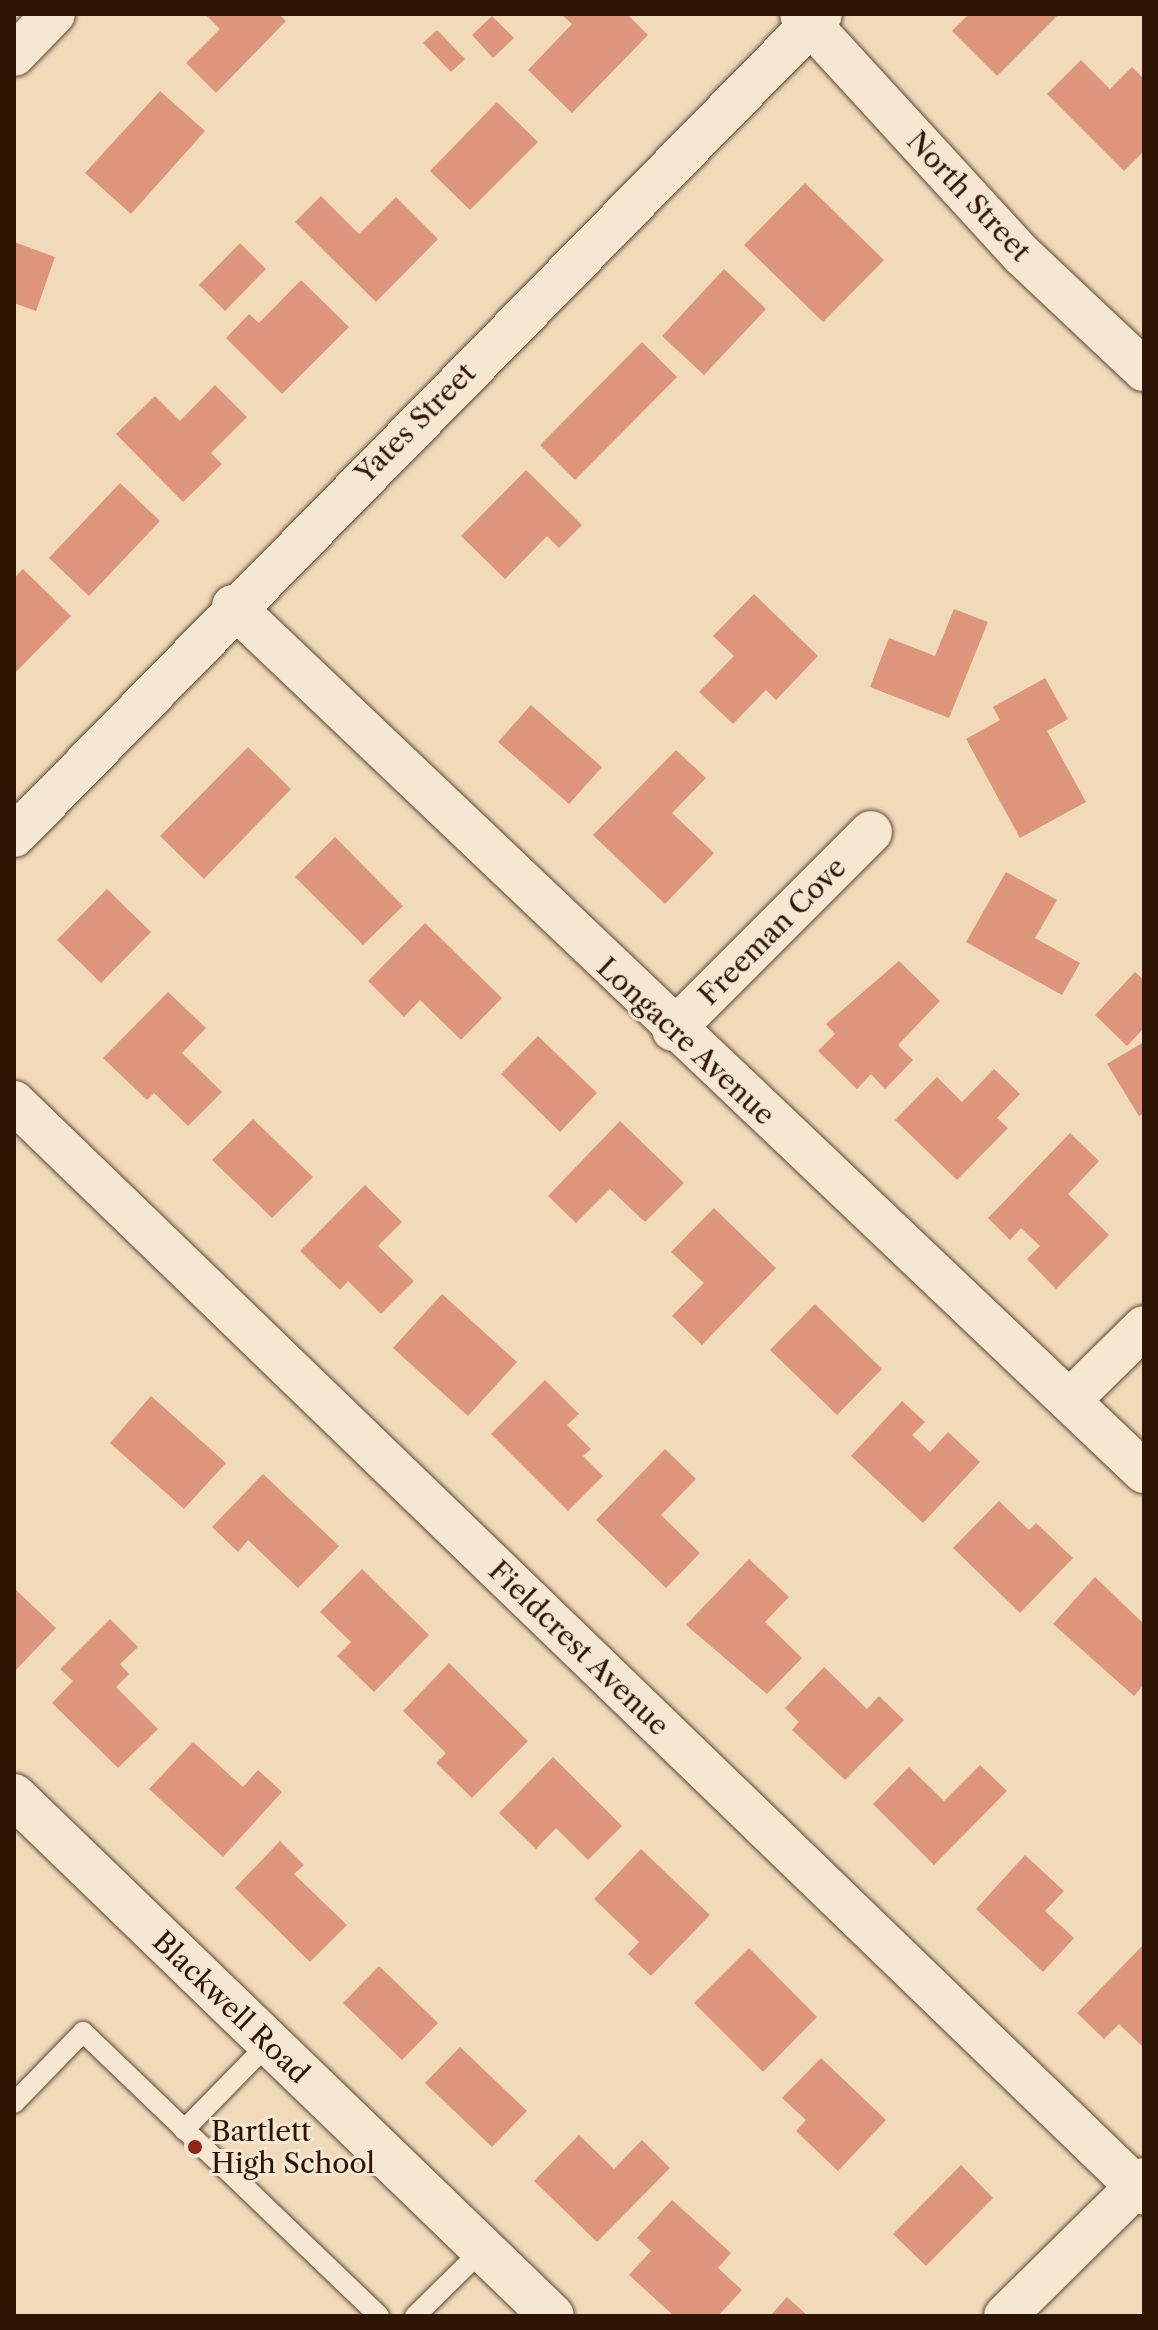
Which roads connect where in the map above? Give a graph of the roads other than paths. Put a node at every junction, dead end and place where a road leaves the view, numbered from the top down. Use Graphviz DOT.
graph roads {
  1 [pos="54,14"];
  2 [pos="811,17"];
  3 [pos="14,55"];
  4 [pos="1144,370"];
  5 [pos="233,606"];
  6 [pos="871,832"];
  7 [pos="14,836"];
  8 [pos="673,1030"];
  9 [pos="14,1102"];
  10 [pos="1144,1327"];
  11 [pos="1070,1400"];
  12 [pos="1144,1472"];
  13 [pos="14,1796"];
  14 [pos="268,2044"];
  15 [pos="14,2103"];
  16 [pos="184,2130"];
  17 [pos="1141,2186"];
  18 [pos="483,2249"];
  19 [pos="379,2316"];
  20 [pos="415,2316"];
  21 [pos="552,2316"];
  22 [pos="1005,2316"];
  1 -- 3 [label="street"];
  2 -- 4 [label="street, North Street"];
  2 -- 5 [label="street, Yates Street"];
  5 -- 7 [label="street, Yates Street"];
  5 -- 8 [label="street, Longacre Avenue"];
  6 -- 8 [label="street, Freeman Cove"];
  8 -- 11 [label="street, Longacre Avenue"];
  9 -- 17 [label="street, Fieldcrest Avenue"];
  10 -- 11 [label="street"];
  11 -- 12 [label="street, Longacre Avenue"];
  13 -- 14 [label="street, Blackwell Road"];
  14 -- 16 [label="lane"];
  14 -- 18 [label="street, Blackwell Road"];
  15 -- 16 [label="lane"];
  16 -- 19 [label="lane"];
  17 -- 22 [label="street"];
  18 -- 20 [label="lane"];
  18 -- 21 [label="street, Blackwell Road"];
}
